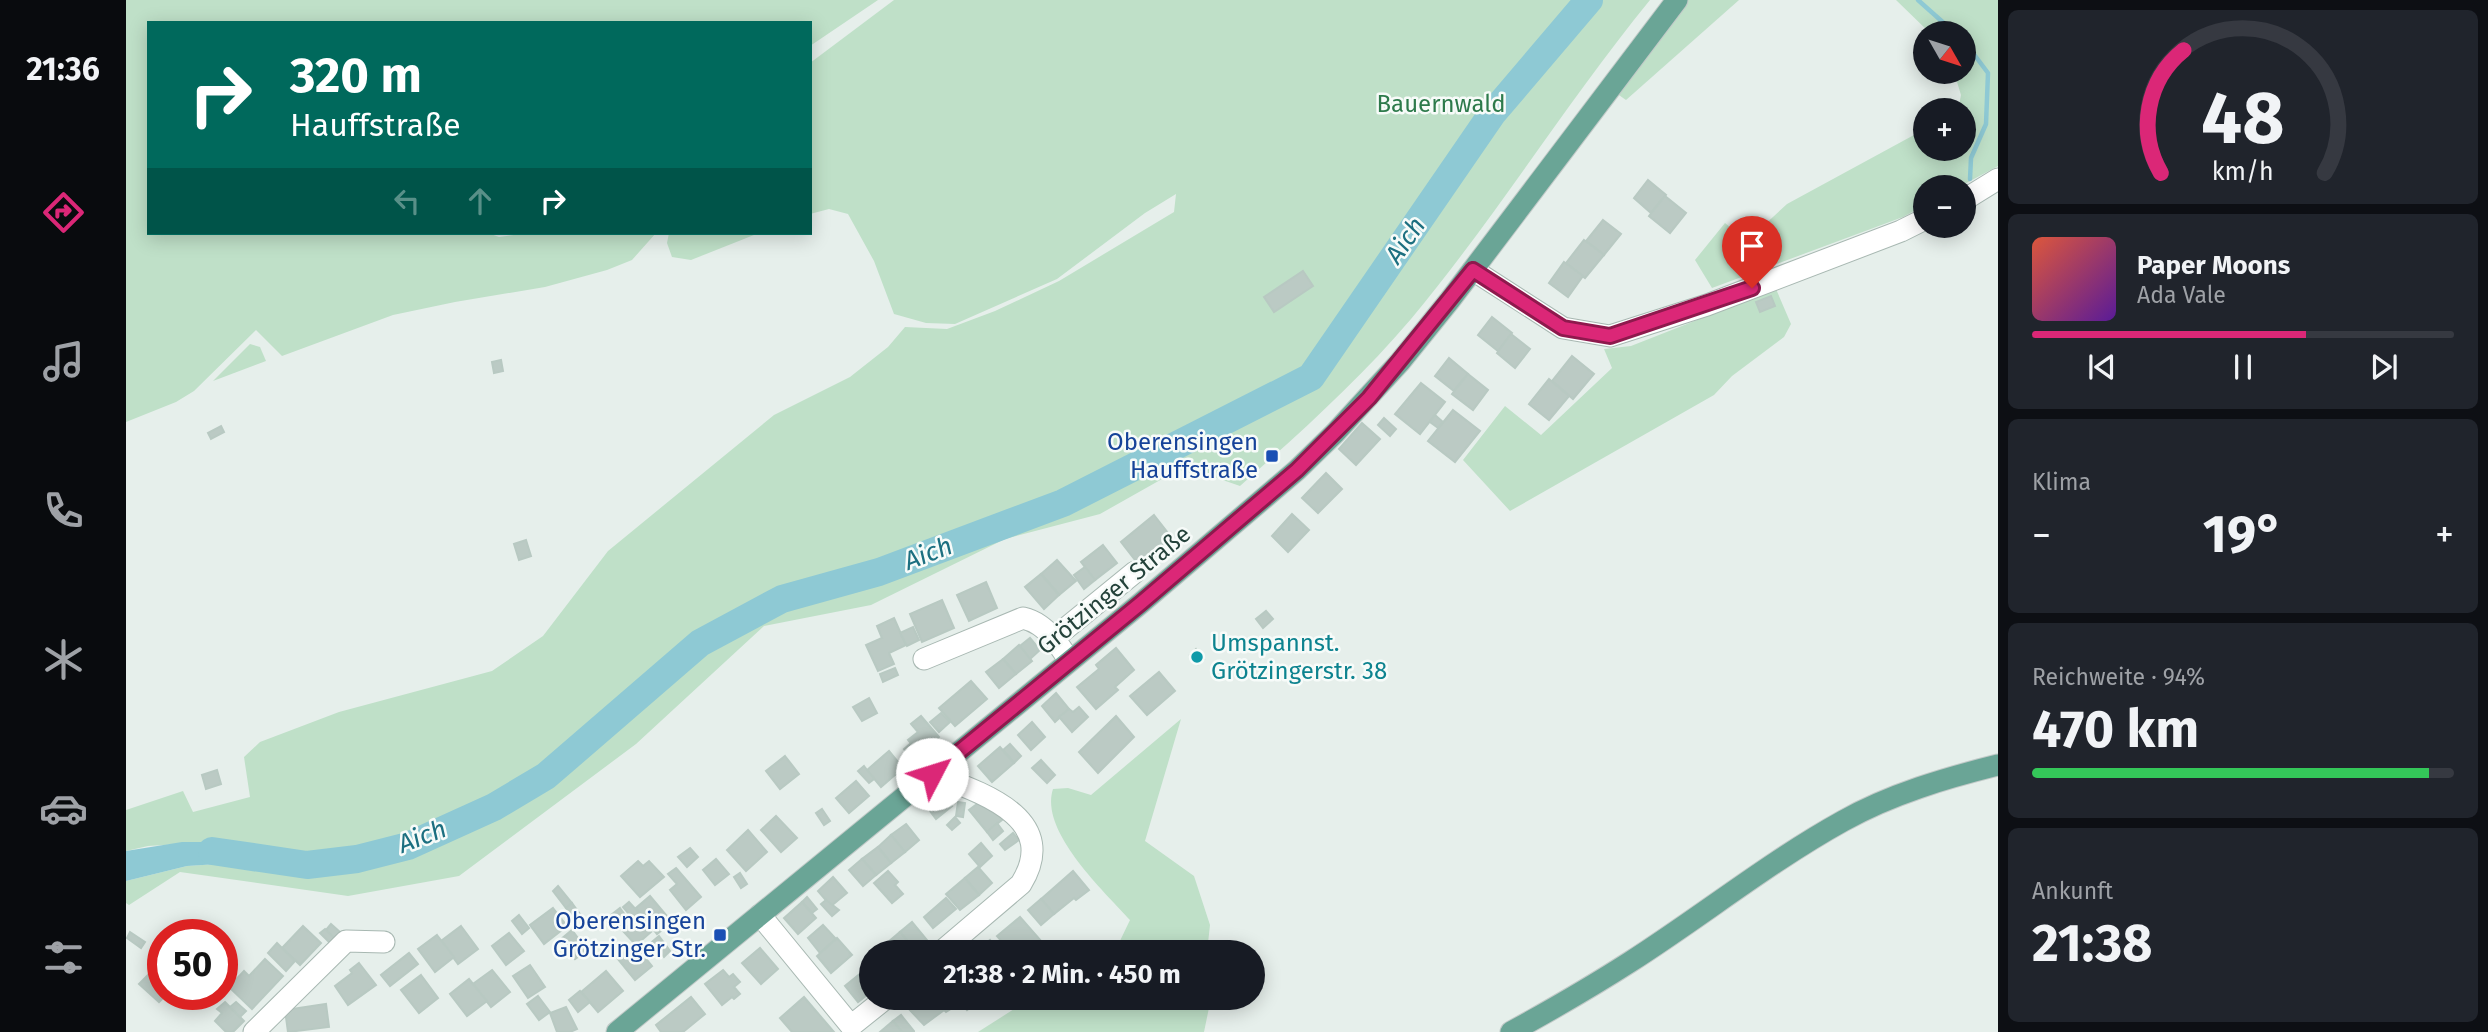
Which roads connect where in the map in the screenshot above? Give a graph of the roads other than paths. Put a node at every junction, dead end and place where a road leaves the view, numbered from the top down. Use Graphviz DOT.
graph roads {
  1 [pos="1677,0"];
  2 [pos="1998,179"];
  3 [pos="1976,193"];
  4 [pos="1913,225"];
  5 [pos="1473,270"];
  6 [pos="1135,572"];
  7 [pos="1054,638"];
  8 [pos="924,659"];
  9 [pos="1069,660"];
  10 [pos="1998,765"];
  11 [pos="932,774"];
  12 [pos="760,915"];
  13 [pos="955,940"];
  14 [pos="384,942"];
  15 [pos="871,1010"];
  16 [pos="254,1032"];
  17 [pos="617,1032"];
  18 [pos="1511,1032"];
  1 -- 5 [label="main road, Grötzinger Straße"];
  2 -- 3 [label="street"];
  4 -- 5 [label="street"];
  5 -- 9 [label="main road, Grötzinger Straße"];
  6 -- 7 [label="street"];
  7 -- 8 [label="street"];
  7 -- 9 [label="street"];
  9 -- 11 [label="main road, Grötzinger Straße"];
  10 -- 18 [label="main road"];
  11 -- 12 [label="main road, Grötzinger Straße"];
  11 -- 13 [label="street"];
  12 -- 15 [label="street"];
  12 -- 17 [label="main road, Grötzinger Straße"];
  14 -- 16 [label="street"];
}
